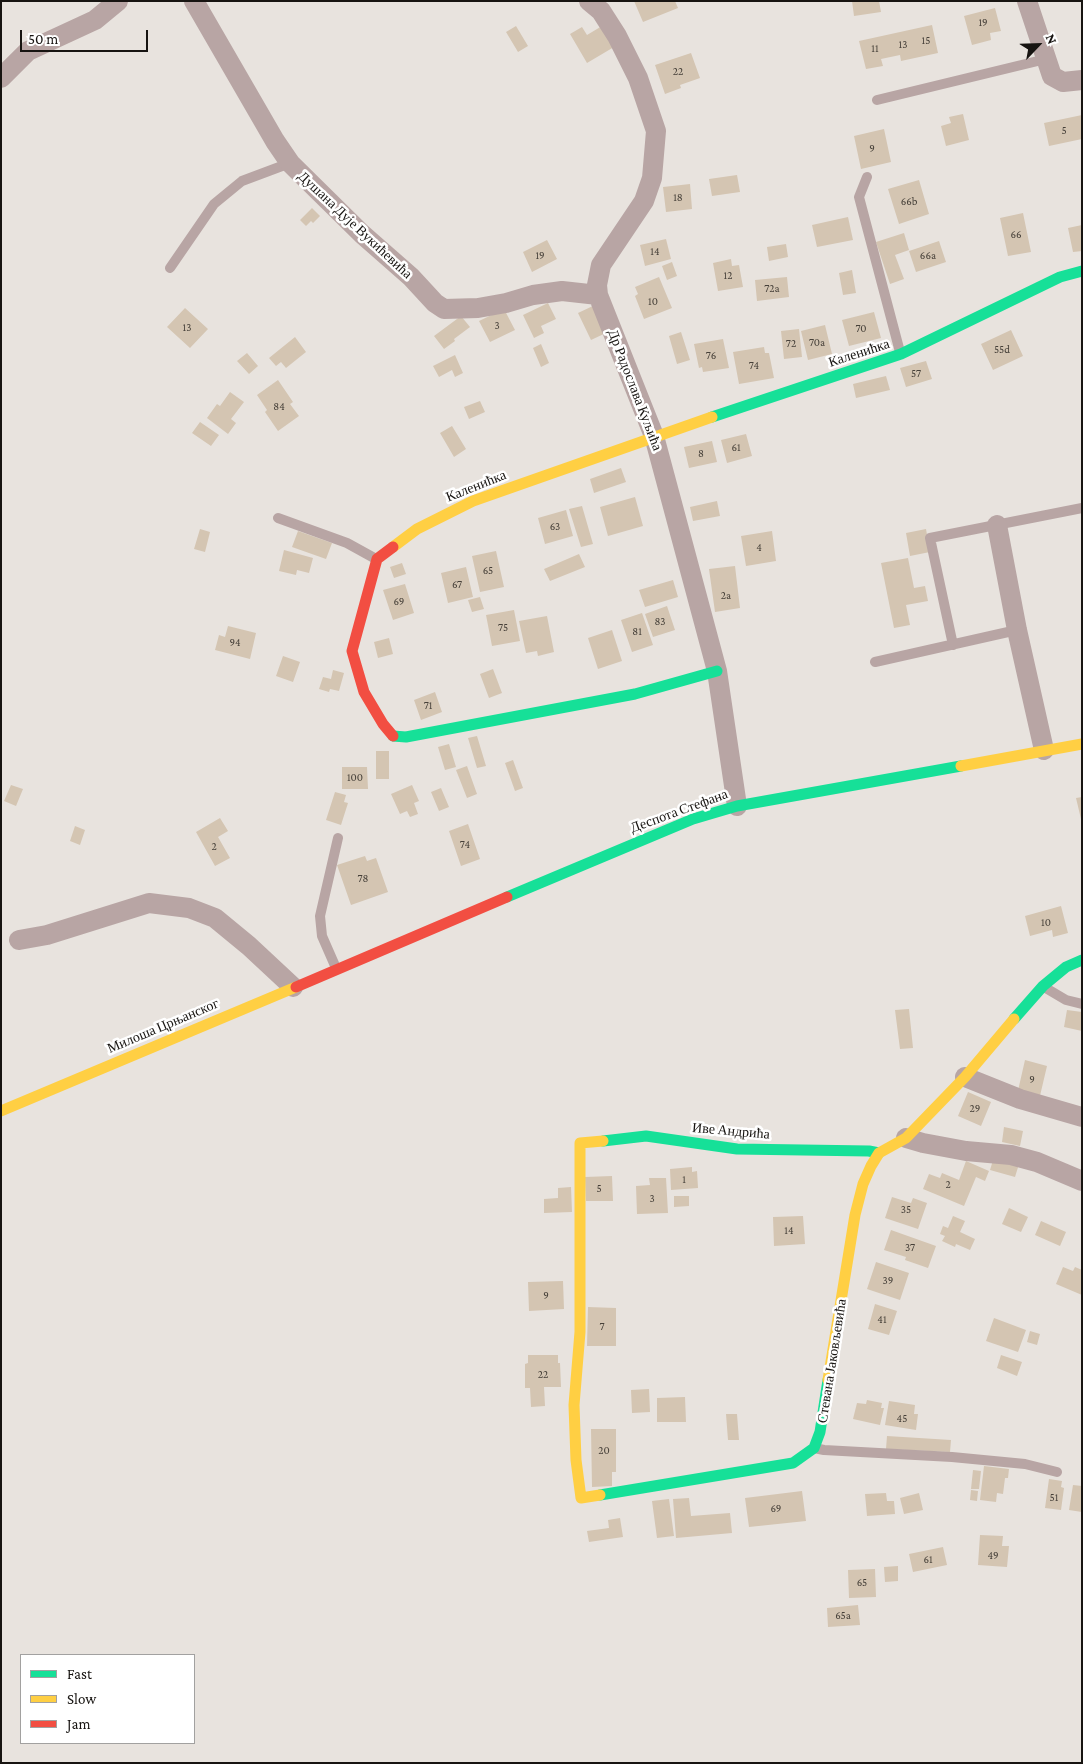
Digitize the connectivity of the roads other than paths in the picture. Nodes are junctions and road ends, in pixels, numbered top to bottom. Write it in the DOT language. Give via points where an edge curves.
graph roads {
  1 [pos="118,1"];
  2 [pos="194,1"];
  3 [pos="589,1"];
  4 [pos="1027,1"];
  5 [pos="1046,59"];
  6 [pos="1,78"];
  7 [pos="1082,80"];
  8 [pos="877,100"];
  9 [pos="290,163"];
  10 [pos="867,177"];
  11 [pos="170,268"];
  12 [pos="1082,271"];
  13 [pos="598,295"];
  14 [pos="901,354"];
  15 [pos="654,436"];
  16 [pos="1082,508"];
  17 [pos="278,518"];
  18 [pos="997,525"];
  19 [pos="377,559"];
  20 [pos="1017,630"];
  21 [pos="952,645"];
  22 [pos="875,662"];
  23 [pos="717,671"];
  24 [pos="1082,744"];
  25 [pos="1044,750"];
  26 [pos="737,806"];
  27 [pos="338,838"];
  28 [pos="19,940"];
  29 [pos="1082,960"];
  30 [pos="337,969"];
  31 [pos="1043,986"];
  32 [pos="293,987"];
  33 [pos="1082,1004"];
  34 [pos="964,1077"];
  35 [pos="1,1111"];
  36 [pos="1082,1117"];
  37 [pos="906,1138"];
  38 [pos="879,1153"];
  39 [pos="1082,1181"];
  40 [pos="814,1448"];
  41 [pos="1057,1472"];
  1 -- 6 [label="street" via="95,20 28,51"];
  2 -- 9 [label="street, Душана Дује Вукићевића"];
  3 -- 13 [label="street, Др Радослава Куљића" via="601,11 617,36 638,78 656,131 652,178 644,201 601,264"];
  4 -- 5 [label="street"];
  5 -- 7 [label="street" via="1052,76 1064,82"];
  5 -- 8 [label="lane"];
  9 -- 11 [label="lane" via="242,181 214,204"];
  9 -- 13 [label="street, Душана Дује Вукићевића" via="444,309 478,308 562,291"];
  10 -- 14 [label="lane" via="859,197"];
  12 -- 14 [label="street, Каленићка" via="1060,277"];
  13 -- 15 [label="street, Др Радослава Куљића"];
  14 -- 15 [label="street, Каленићка"];
  15 -- 19 [label="street, Каленићка" via="473,501 417,529"];
  15 -- 23 [label="street, Др Радослава Куљића"];
  16 -- 18 [label="lane"];
  17 -- 19 [label="lane" via="347,543"];
  18 -- 20 [label="street"];
  18 -- 21 [label="lane" via="930,538"];
  19 -- 23 [label="street" via="352,651 364,692 392,736 406,737 635,694"];
  20 -- 21 [label="lane"];
  20 -- 25 [label="street"];
  21 -- 22 [label="lane"];
  23 -- 26 [label="street, Др Радослава Куљића"];
  24 -- 25 [label="street, Деспота Стефана"];
  25 -- 26 [label="street, Деспота Стефана"];
  26 -- 30 [label="street, Деспота Стефана" via="667,830"];
  27 -- 30 [label="lane" via="320,916 322,936"];
  28 -- 32 [label="street" via="47,935 149,904 189,908 215,918"];
  29 -- 31 [label="street" via="1066,967"];
  30 -- 32 [label="street, Милоша Црњанског"];
  31 -- 33 [label="lane" via="1066,1000"];
  31 -- 34 [label="street"];
  32 -- 35 [label="street, Милоша Црњанског"];
  34 -- 36 [label="street" via="1020,1099"];
  34 -- 37 [label="street"];
  37 -- 38 [label="street"];
  37 -- 39 [label="street" via="966,1151 1011,1155"];
  38 -- 40 [label="street, Стевана Јаковљевића" via="863,1184 855,1215 820,1432"];
  38 -- 40 [label="street, Иве Андрића" via="737,1149 646,1136 580,1143 580,1332 574,1405 580,1498 793,1463"];
  40 -- 41 [label="lane" via="1025,1464"];
}
